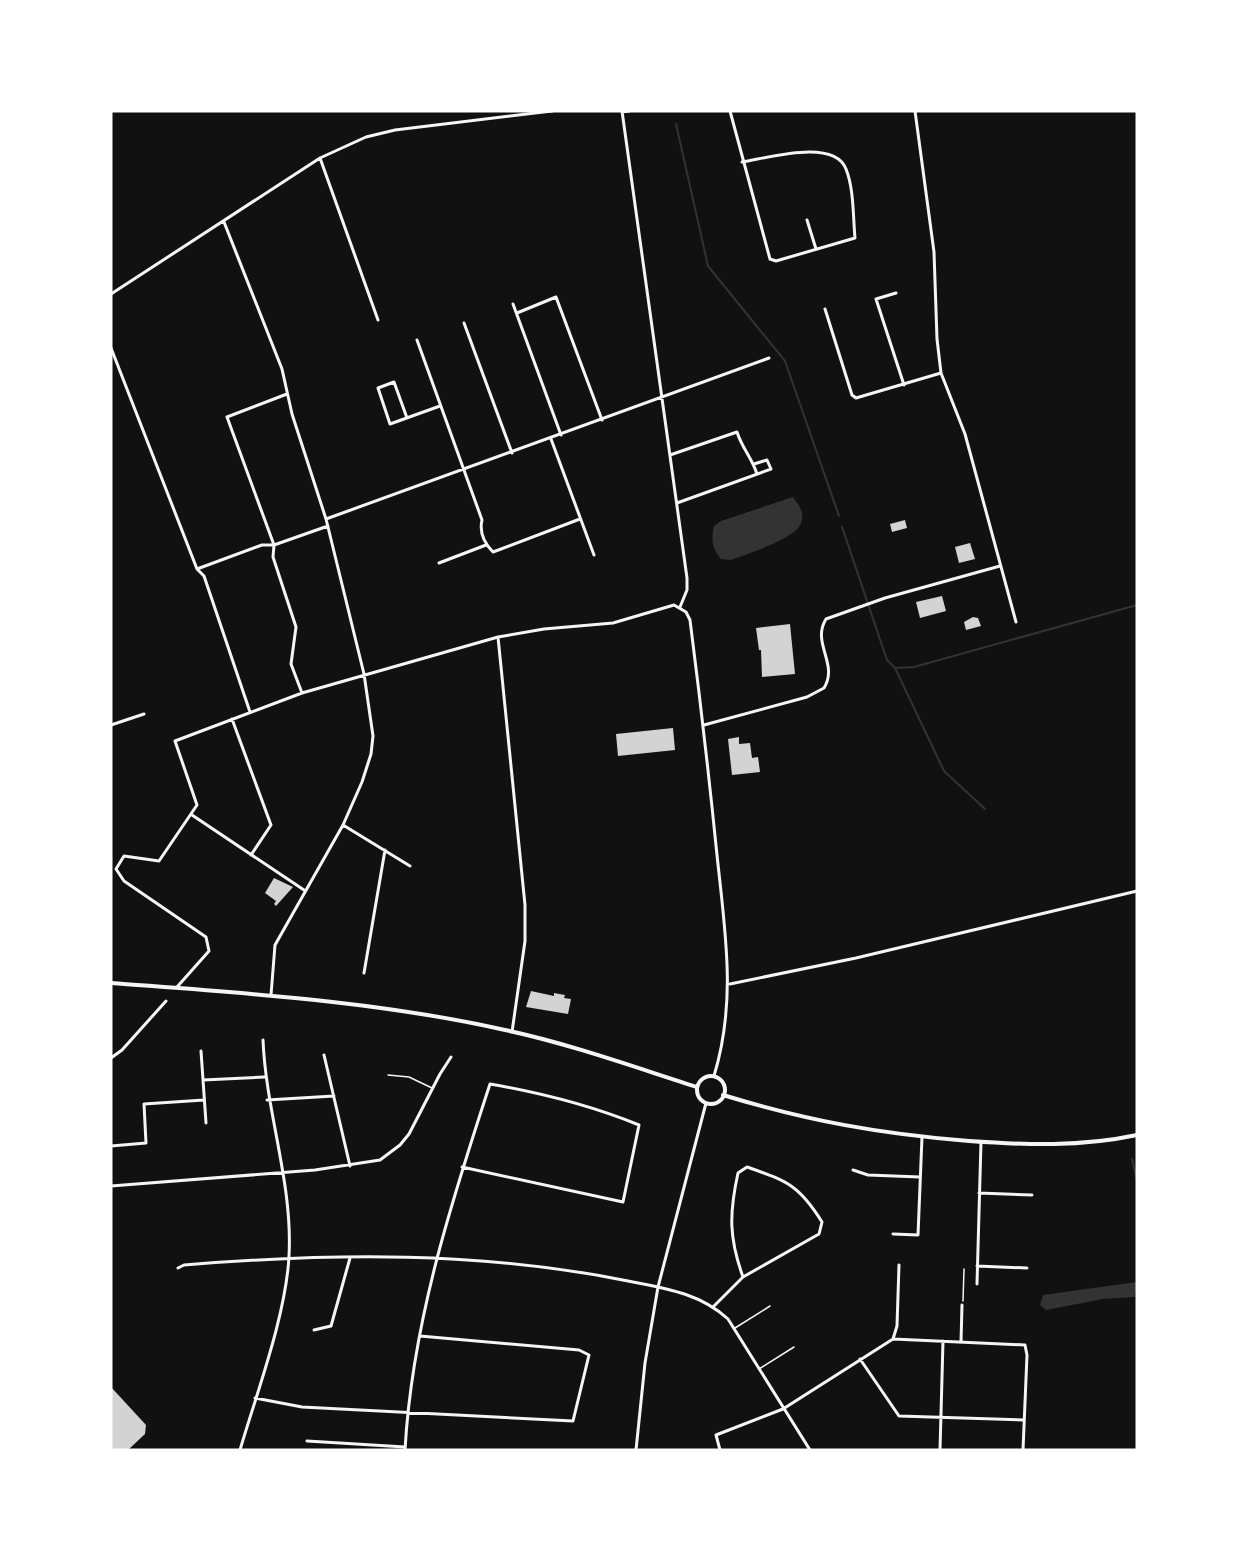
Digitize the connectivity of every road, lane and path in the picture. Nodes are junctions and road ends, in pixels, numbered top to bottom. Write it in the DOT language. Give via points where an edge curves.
graph roads {
  1 [pos="552,111"];
  2 [pos="629,111"];
  3 [pos="730,111"];
  4 [pos="915,111"];
  5 [pos="622,112"];
  6 [pos="320,158"];
  7 [pos="742,162"];
  8 [pos="807,220"];
  9 [pos="224,222"];
  10 [pos="816,249"];
  11 [pos="896,293"];
  12 [pos="111,294"];
  13 [pos="513,304"];
  14 [pos="825,309"];
  15 [pos="516,313"];
  16 [pos="378,320"];
  17 [pos="464,323"];
  18 [pos="417,340"];
  19 [pos="111,348"];
  20 [pos="769,358"];
  21 [pos="941,373"];
  22 [pos="904,386"];
  23 [pos="287,394"];
  24 [pos="662,398"];
  25 [pos="440,406"];
  26 [pos="406,418"];
  27 [pos="602,420"];
  28 [pos="561,435"];
  29 [pos="551,439"];
  30 [pos="513,453"];
  31 [pos="670,455"];
  32 [pos="754,464"];
  33 [pos="464,470"];
  34 [pos="758,474"];
  35 [pos="677,503"];
  36 [pos="326,519"];
  37 [pos="580,519"];
  38 [pos="328,526"];
  39 [pos="274,545"];
  40 [pos="486,545"];
  41 [pos="594,555"];
  42 [pos="439,563"];
  43 [pos="1000,566"];
  44 [pos="197,569"];
  45 [pos="680,607"];
  46 [pos="1017,622"];
  47 [pos="498,637"];
  48 [pos="364,674"];
  49 [pos="302,693"];
  50 [pos="250,712"];
  51 [pos="144,714"];
  52 [pos="232,719"];
  53 [pos="111,726"];
  54 [pos="704,726"];
  55 [pos="192,815"];
  56 [pos="343,825"];
  57 [pos="385,850"];
  58 [pos="251,855"];
  59 [pos="410,866"];
  60 [pos="304,890"];
  61 [pos="1137,891"];
  62 [pos="364,973"];
  63 [pos="111,983"];
  64 [pos="730,984"];
  65 [pos="177,988"];
  66 [pos="270,997"];
  67 [pos="166,1001"];
  68 [pos="512,1032"];
  69 [pos="263,1040"];
  70 [pos="201,1051"];
  71 [pos="324,1055"];
  72 [pos="451,1057"];
  73 [pos="111,1058"];
  74 [pos="388,1075"];
  75 [pos="714,1076"];
  76 [pos="264,1077"];
  77 [pos="203,1080"];
  78 [pos="697,1086"];
  79 [pos="432,1088"];
  80 [pos="723,1095"];
  81 [pos="334,1096"];
  82 [pos="204,1100"];
  83 [pos="267,1101"];
  84 [pos="706,1103"];
  85 [pos="206,1123"];
  86 [pos="1137,1135"];
  87 [pos="922,1137"];
  88 [pos="981,1142"];
  89 [pos="111,1146"];
  90 [pos="350,1166"];
  91 [pos="462,1167"];
  92 [pos="853,1170"];
  93 [pos="284,1173"];
  94 [pos="920,1177"];
  95 [pos="111,1186"];
  96 [pos="979,1193"];
  97 [pos="1032,1195"];
  98 [pos="893,1234"];
  99 [pos="289,1257"];
  100 [pos="351,1258"];
  101 [pos="436,1258"];
  102 [pos="899,1265"];
  103 [pos="977,1266"];
  104 [pos="178,1268"];
  105 [pos="1027,1268"];
  106 [pos="964,1269"];
  107 [pos="743,1277"];
  108 [pos="977,1284"];
  109 [pos="658,1287"];
  110 [pos="962,1305"];
  111 [pos="714,1306"];
  112 [pos="770,1306"];
  113 [pos="734,1329"];
  114 [pos="314,1330"];
  115 [pos="420,1336"];
  116 [pos="893,1339"];
  117 [pos="943,1341"];
  118 [pos="961,1342"];
  119 [pos="794,1347"];
  120 [pos="860,1359"];
  121 [pos="758,1369"];
  122 [pos="255,1398"];
  123 [pos="783,1409"];
  124 [pos="407,1413"];
  125 [pos="940,1417"];
  126 [pos="1024,1420"];
  127 [pos="307,1441"];
  128 [pos="405,1449"];
  129 [pos="240,1450"];
  130 [pos="636,1450"];
  131 [pos="720,1450"];
  132 [pos="810,1450"];
  133 [pos="940,1450"];
  134 [pos="1023,1450"];
  1 -- 6 [label="street" via="395,130 366,137"];
  2 -- 5 [label="street"];
  3 -- 7 [label="street"];
  4 -- 21 [label="street" via="934,252 936,339"];
  5 -- 24 [label="street"];
  6 -- 9 [label="street"];
  6 -- 16 [label="street"];
  7 -- 10 [label="street" via="770,259 776,261"];
  7 -- 10 [label="street" via="818,151 843,163 850,184 855,238"];
  8 -- 10 [label="street"];
  9 -- 12 [label="street"];
  9 -- 23 [label="street" via="282,369"];
  11 -- 22 [label="street" via="876,299"];
  13 -- 15 [label="street"];
  14 -- 22 [label="street" via="856,398"];
  15 -- 27 [label="street" via="556,297"];
  15 -- 28 [label="street"];
  17 -- 30 [label="street"];
  18 -- 25 [label="street"];
  19 -- 44 [label="street"];
  20 -- 24 [label="street"];
  21 -- 22 [label="street"];
  21 -- 43 [label="street" via="965,434"];
  23 -- 36 [label="street"];
  23 -- 39 [label="street" via="227,417"];
  24 -- 27 [label="street"];
  24 -- 31 [label="street"];
  25 -- 26 [label="street"];
  25 -- 33 [label="street"];
  26 -- 26 [label="street" via="390,424 378,388 394,382"];
  27 -- 28 [label="street"];
  28 -- 29 [label="street"];
  29 -- 30 [label="street"];
  29 -- 37 [label="street"];
  30 -- 33 [label="street"];
  31 -- 32 [label="street" via="737,432 741,446"];
  31 -- 35 [label="street"];
  32 -- 34 [label="street"];
  32 -- 34 [label="street" via="767,460 771,469"];
  33 -- 36 [label="street"];
  33 -- 40 [label="street" via="482,520 480,529"];
  34 -- 35 [label="street"];
  35 -- 45 [label="street" via="687,590"];
  36 -- 38 [label="street"];
  37 -- 40 [label="street" via="493,552"];
  37 -- 41 [label="street"];
  38 -- 39 [label="street"];
  38 -- 48 [label="street"];
  39 -- 44 [label="street" via="262,545"];
  39 -- 49 [label="street" via="273,557 296,627 291,664"];
  40 -- 42 [label="street"];
  43 -- 46 [label="street"];
  43 -- 54 [label="street" via="877,600 826,619 820,636 830,672 824,688 807,697"];
  44 -- 50 [label="street" via="204,576"];
  45 -- 47 [label="street" via="668,605 613,622"];
  45 -- 54 [label="street" via="690,620"];
  47 -- 48 [label="street"];
  47 -- 68 [label="street" via="525,905 525,941"];
  48 -- 49 [label="street"];
  48 -- 56 [label="street" via="373,736 371,754"];
  49 -- 50 [label="street"];
  50 -- 52 [label="street"];
  51 -- 53 [label="street"];
  52 -- 55 [label="street" via="175,741 197,805"];
  52 -- 58 [label="street" via="271,825"];
  54 -- 64 [label="street"];
  55 -- 58 [label="street"];
  55 -- 65 [label="street" via="159,861 124,856 116,868 124,881 206,937 209,951"];
  56 -- 57 [label="street"];
  56 -- 60 [label="street"];
  57 -- 59 [label="street"];
  57 -- 62 [label="street"];
  58 -- 60 [label="street"];
  60 -- 66 [label="street" via="275,945"];
  61 -- 64 [label="street"];
  63 -- 65 [label="street"];
  64 -- 75 [label="street"];
  65 -- 66 [label="street"];
  66 -- 68 [label="street" via="386,1010"];
  67 -- 73 [label="street" via="123,1050"];
  68 -- 78 [label="street"];
  69 -- 76 [label="street"];
  70 -- 77 [label="street"];
  71 -- 81 [label="street"];
  72 -- 79 [label="street"];
  74 -- 79 [label="lane" via="409,1077"];
  75 -- 78 [label="street" via="706,1077"];
  75 -- 80 [label="street" via="724,1086"];
  76 -- 77 [label="street"];
  76 -- 83 [label="street"];
  77 -- 82 [label="street"];
  78 -- 84 [label="street" via="698,1095"];
  79 -- 90 [label="street" via="400,1145 381,1160"];
  80 -- 84 [label="street" via="718,1101"];
  80 -- 87 [label="street" via="802,1119"];
  81 -- 83 [label="street"];
  81 -- 90 [label="street"];
  82 -- 85 [label="street"];
  82 -- 89 [label="street" via="144,1104 146,1143"];
  83 -- 93 [label="street"];
  84 -- 109 [label="street"];
  86 -- 88 [label="street" via="1070,1144"];
  87 -- 88 [label="street"];
  87 -- 94 [label="street"];
  88 -- 96 [label="street"];
  90 -- 93 [label="street"];
  91 -- 91 [label="street" via="490,1084 554,1095 639,1125 623,1202"];
  91 -- 101 [label="street"];
  92 -- 94 [label="street" via="868,1175"];
  93 -- 95 [label="street"];
  93 -- 99 [label="street"];
  94 -- 98 [label="street" via="918,1235"];
  96 -- 97 [label="street"];
  96 -- 103 [label="street"];
  99 -- 100 [label="street"];
  99 -- 104 [label="street" via="184,1264"];
  99 -- 122 [label="street" via="281,1306"];
  100 -- 101 [label="street"];
  100 -- 114 [label="street" via="331,1326"];
  101 -- 109 [label="street" via="515,1263"];
  101 -- 115 [label="street"];
  102 -- 116 [label="street"];
  103 -- 105 [label="street"];
  103 -- 108 [label="street"];
  106 -- 110 [label="path"];
  107 -- 107 [label="street" via="819,1234 822,1221 806,1196 784,1180 747,1167 738,1173 730,1208 731,1236"];
  107 -- 111 [label="street"];
  109 -- 111 [label="street" via="683,1292"];
  109 -- 130 [label="street"];
  110 -- 118 [label="street"];
  111 -- 113 [label="street"];
  112 -- 113 [label="lane"];
  113 -- 121 [label="street"];
  115 -- 124 [label="street"];
  115 -- 124 [label="street" via="579,1350 589,1355 573,1421"];
  116 -- 117 [label="street"];
  116 -- 120 [label="street"];
  117 -- 118 [label="street"];
  117 -- 125 [label="street"];
  118 -- 126 [label="street" via="1025,1345"];
  119 -- 121 [label="lane"];
  120 -- 123 [label="street"];
  120 -- 125 [label="street" via="896,1414"];
  121 -- 123 [label="street"];
  122 -- 124 [label="street" via="302,1407"];
  122 -- 129 [label="street"];
  123 -- 131 [label="street" via="716,1435"];
  123 -- 132 [label="street"];
  124 -- 128 [label="street"];
  125 -- 126 [label="street"];
  125 -- 133 [label="street"];
  126 -- 134 [label="street"];
  127 -- 128 [label="street"];
}
